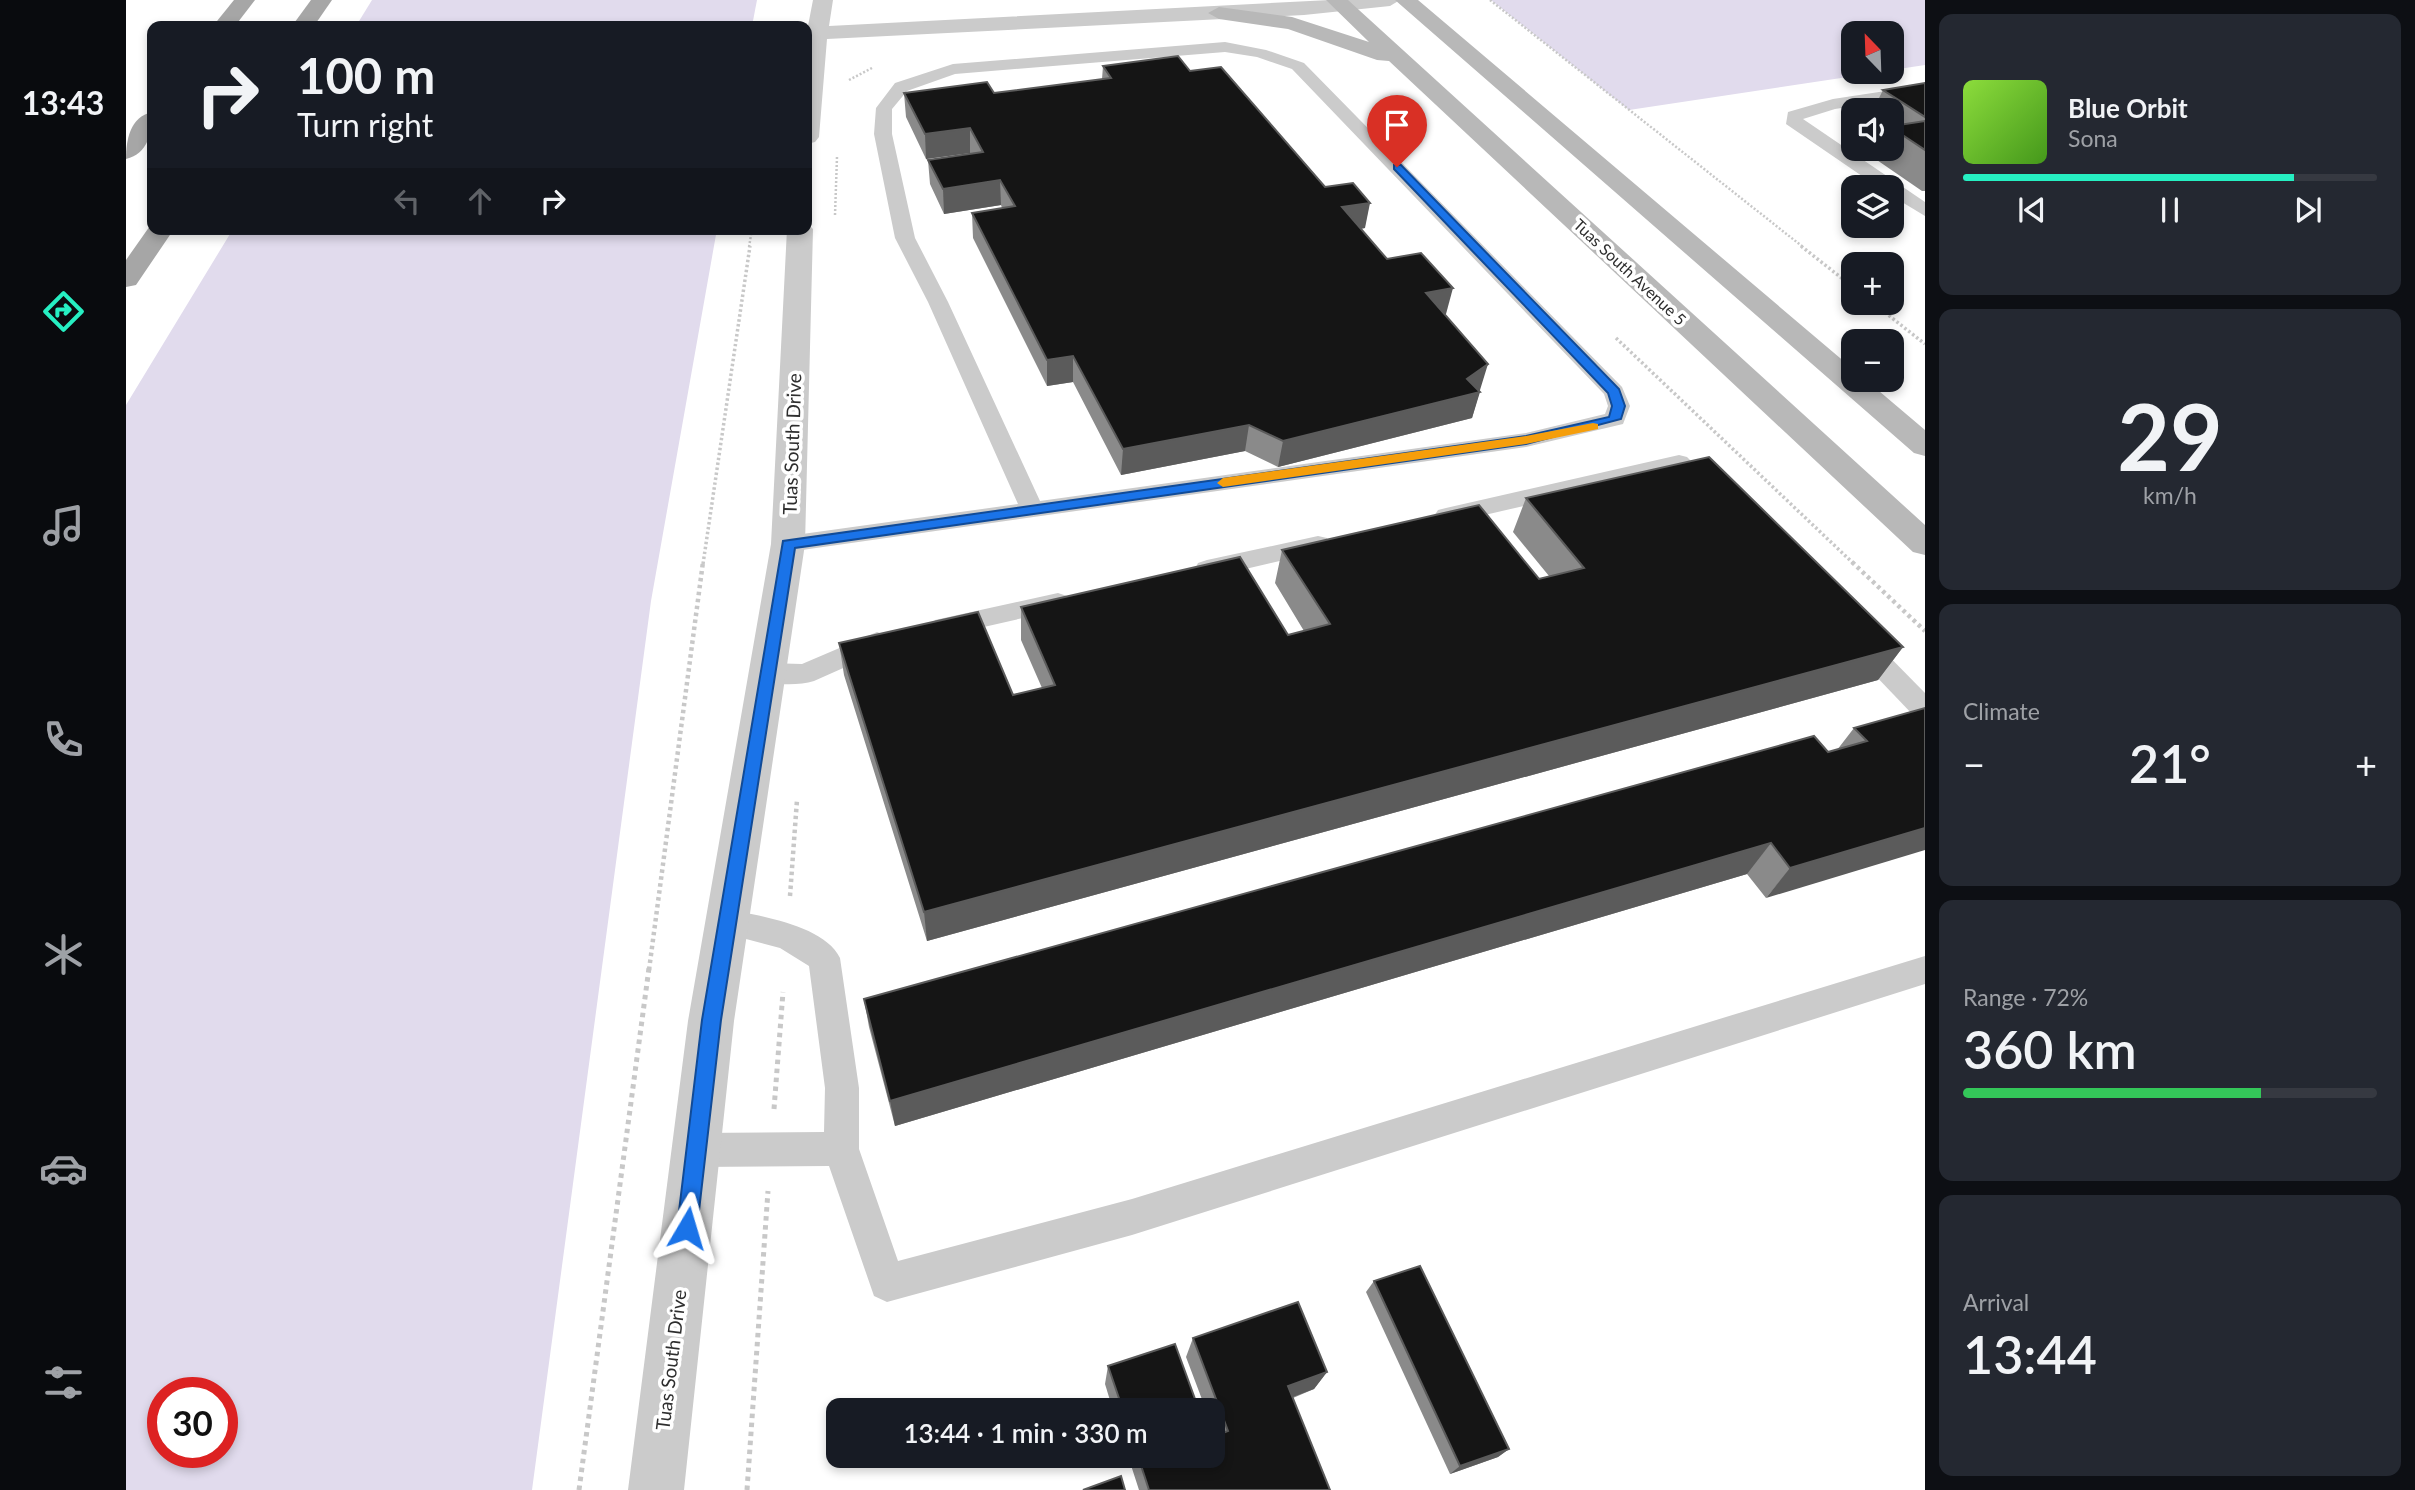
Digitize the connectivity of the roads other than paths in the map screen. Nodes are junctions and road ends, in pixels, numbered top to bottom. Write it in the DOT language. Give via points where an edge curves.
graph roads {
  1 [pos="245,0"];
  2 [pos="322,0"];
  3 [pos="1249,0"];
  4 [pos="1390,0"];
  5 [pos="1405,0"];
  6 [pos="823,1"];
  7 [pos="1339,3"];
  8 [pos="1219,13"];
  9 [pos="229,21"];
  10 [pos="307,21"];
  11 [pos="902,28"];
  12 [pos="817,33"];
  13 [pos="1400,60"];
  14 [pos="812,85"];
  15 [pos="1925,90"];
  16 [pos="147,125"];
  17 [pos="126,152"];
  18 [pos="1872,175"];
  19 [pos="1904,196"];
  20 [pos="1925,210"];
  21 [pos="157,235"];
  22 [pos="800,235"];
  23 [pos="126,279"];
  24 [pos="1925,446"];
  25 [pos="1032,509"];
  26 [pos="1727,510"];
  27 [pos="1421,521"];
  28 [pos="1339,540"];
  29 [pos="788,544"];
  30 [pos="1925,544"];
  31 [pos="1190,573"];
  32 [pos="1081,597"];
  33 [pos="1841,623"];
  34 [pos="767,673"];
  35 [pos="1925,710"];
  36 [pos="727,922"];
  37 [pos="1925,971"];
  38 [pos="841,1149"];
  39 [pos="696,1150"];
  40 [pos="656,1490"];
  1 -- 9 [label="main road"];
  2 -- 10 [label="main road"];
  3 -- 8 [label="main road"];
  4 -- 7 [label="street"];
  5 -- 24 [label="main road"];
  6 -- 11 [label="street" via="869,21"];
  6 -- 12 [label="street"];
  7 -- 8 [label="street"];
  7 -- 13 [label="main road, Tuas South Avenue 5"];
  8 -- 11 [label="street"];
  8 -- 13 [label="main road" via="1292,23"];
  11 -- 12 [label="street"];
  12 -- 14 [label="street"];
  13 -- 30 [label="main road, Tuas South Avenue 5"];
  15 -- 18 [label="lane" via="1833,104 1794,116 1795,124"];
  16 -- 17 [label="main road"];
  19 -- 20 [label="lane"];
  21 -- 23 [label="main road"];
  22 -- 29 [label="street, Tuas South Drive"];
  25 -- 25 [label="lane" via="1526,440 1615,419 1619,406 1614,392 1298,66 1225,47 953,69 901,87 884,108 883,134 894,197 905,237"];
  25 -- 29 [label="lane"];
  26 -- 27 [label="lane" via="1679,462"];
  28 -- 31 [label="lane"];
  29 -- 34 [label="street, Tuas South Drive"];
  32 -- 34 [label="lane" via="877,642 805,674"];
  33 -- 35 [label="lane"];
  34 -- 36 [label="street, Tuas South Drive"];
  36 -- 38 [label="lane" via="787,936 824,958 842,1088"];
  36 -- 39 [label="street, Tuas South Drive"];
  37 -- 38 [label="lane" via="1132,1217 887,1283"];
  38 -- 39 [label="lane"];
  39 -- 40 [label="street, Tuas South Drive"];
}
